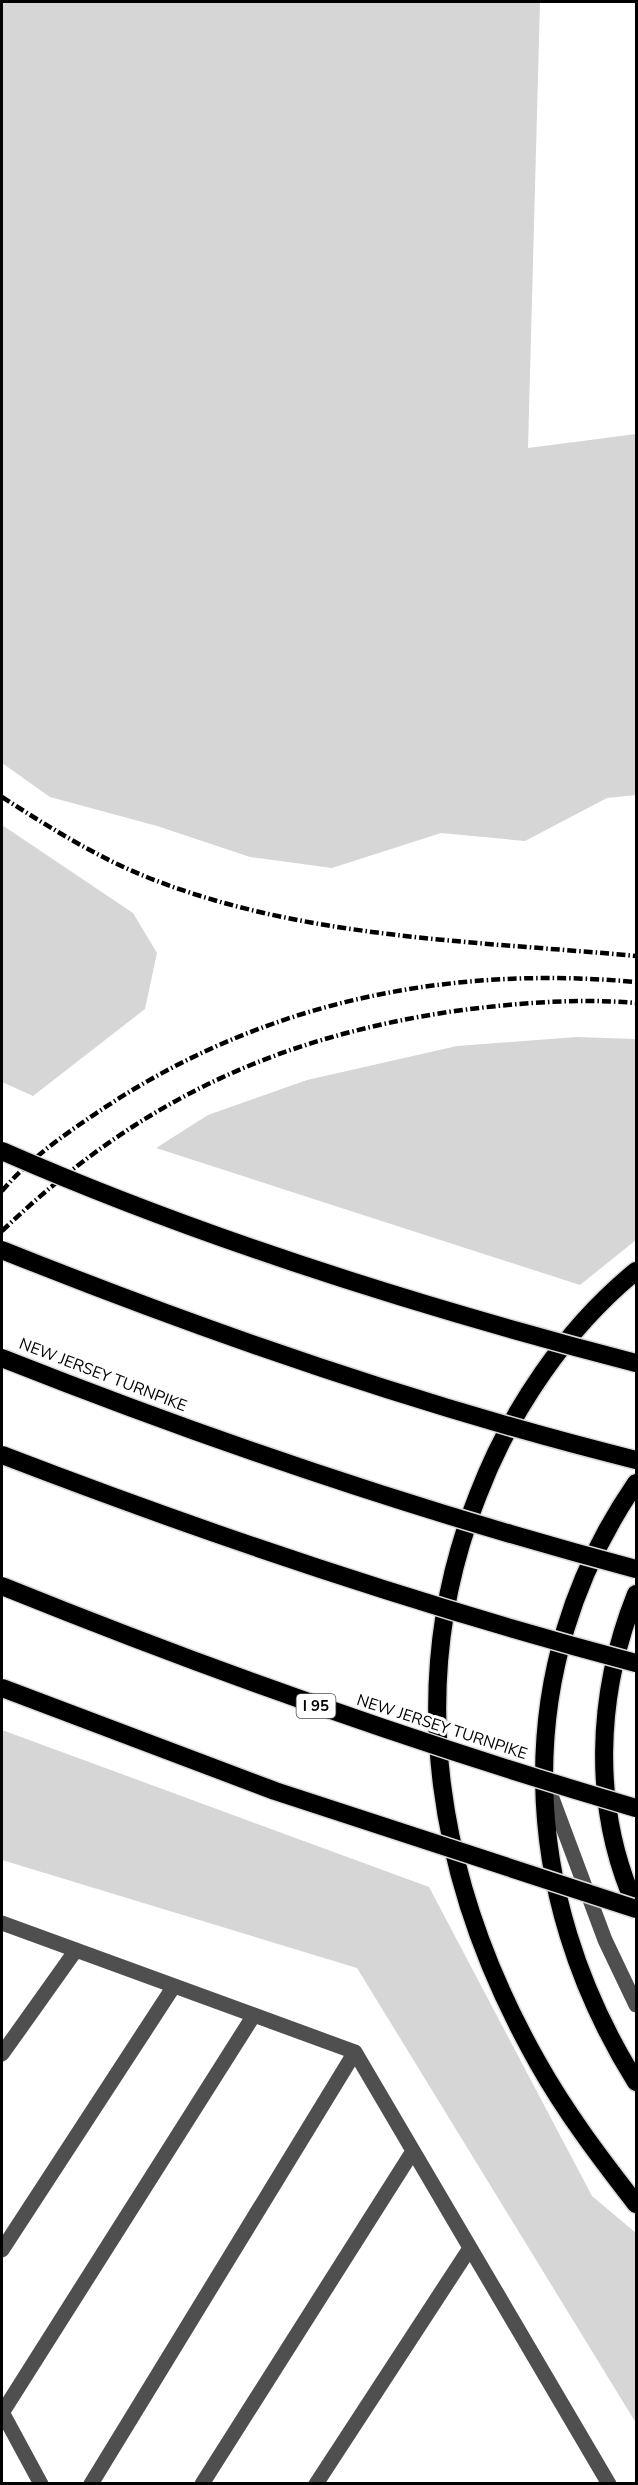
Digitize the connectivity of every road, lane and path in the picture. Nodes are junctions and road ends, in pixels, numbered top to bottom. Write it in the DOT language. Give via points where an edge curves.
graph roads {
  1 [pos="2,1151"];
  2 [pos="2,1250"];
  3 [pos="636,1271"];
  4 [pos="2,1358"];
  5 [pos="636,1363"];
  6 [pos="2,1455"];
  7 [pos="636,1460"];
  8 [pos="636,1483"];
  9 [pos="636,1569"];
  10 [pos="2,1586"];
  11 [pos="636,1594"];
  12 [pos="636,1663"];
  13 [pos="2,1688"];
  14 [pos="544,1779"];
  15 [pos="636,1808"];
  16 [pos="453,1850"];
  17 [pos="636,1908"];
  18 [pos="2,1923"];
  19 [pos="76,1950"];
  20 [pos="174,1986"];
  21 [pos="636,2005"];
  22 [pos="254,2015"];
  23 [pos="355,2052"];
  24 [pos="2,2055"];
  25 [pos="636,2082"];
  26 [pos="413,2151"];
  27 [pos="636,2204"];
  28 [pos="470,2248"];
  29 [pos="2,2250"];
  30 [pos="2,2413"];
  31 [pos="40,2484"];
  32 [pos="91,2484"];
  33 [pos="202,2484"];
  34 [pos="315,2484"];
  35 [pos="609,2484"];
  1 -- 5 [label="highway, bridge" via="139,1206 363,1284"];
  2 -- 7 [label="highway, bridge" via="253,1347 396,1394"];
  3 -- 16 [label="highway" via="542,1372 500,1443 466,1524 444,1611 436,1692 439,1773"];
  4 -- 9 [label="highway, NEW JERSEY TURNPIKE, bridge" via="268,1457 400,1501"];
  6 -- 12 [label="highway, bridge" via="276,1556"];
  8 -- 14 [label="highway" via="601,1541 566,1625 549,1695"];
  10 -- 15 [label="highway, NEW JERSEY TURNPIKE / I 95, bridge" via="337,1713"];
  11 -- 17 [label="highway" via="614,1658 604,1741 610,1826"];
  13 -- 16 [label="highway, bridge" via="245,1780"];
  14 -- 21 [label="lane" via="605,1940"];
  14 -- 25 [label="highway" via="554,1881 563,1923 595,2006"];
  16 -- 17 [label="highway, bridge"];
  16 -- 27 [label="highway" via="481,1938 537,2062 580,2130"];
  18 -- 19 [label="lane"];
  19 -- 20 [label="lane"];
  19 -- 24 [label="lane"];
  20 -- 22 [label="lane"];
  20 -- 29 [label="lane"];
  22 -- 23 [label="lane"];
  22 -- 30 [label="lane"];
  23 -- 26 [label="lane"];
  23 -- 32 [label="lane"];
  26 -- 28 [label="lane"];
  26 -- 33 [label="lane"];
  28 -- 34 [label="lane"];
  28 -- 35 [label="lane"];
  30 -- 31 [label="lane"];
}
